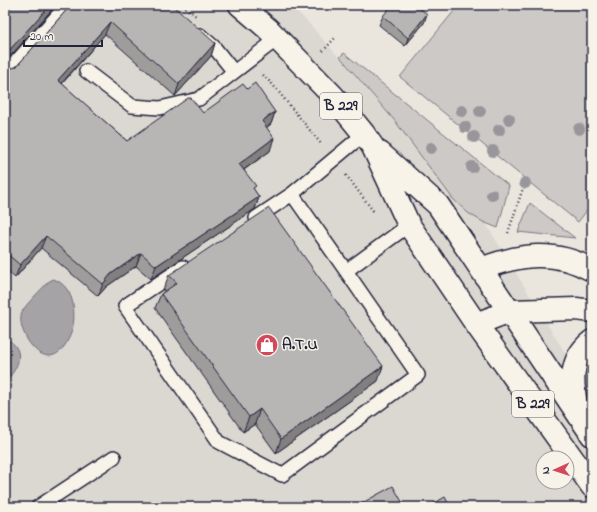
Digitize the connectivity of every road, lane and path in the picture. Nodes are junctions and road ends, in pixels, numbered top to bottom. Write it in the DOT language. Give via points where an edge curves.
graph roads {
  1 [pos="67,5"];
  2 [pos="182,5"];
  3 [pos="240,5"];
  4 [pos="195,23"];
  5 [pos="277,39"];
  6 [pos="248,62"];
  7 [pos="86,71"];
  8 [pos="234,72"];
  9 [pos="5,74"];
  10 [pos="369,141"];
  11 [pos="334,160"];
  12 [pos="523,188"];
  13 [pos="292,194"];
  14 [pos="247,224"];
  15 [pos="401,231"];
  16 [pos="508,233"];
  17 [pos="195,259"];
  18 [pos="481,270"];
  19 [pos="592,270"];
  20 [pos="346,271"];
  21 [pos="450,286"];
  22 [pos="510,311"];
  23 [pos="592,311"];
  24 [pos="476,324"];
  25 [pos="592,341"];
  26 [pos="577,413"];
  27 [pos="592,435"];
  28 [pos="114,457"];
  29 [pos="592,486"];
  30 [pos="38,507"];
  1 -- 9 [label="lane"];
  2 -- 4 [label="path"];
  3 -- 5 [label="main road, B 229"];
  4 -- 8 [label="lane"];
  5 -- 6 [label="lane"];
  5 -- 10 [label="main road, B 229" via="333,96"];
  6 -- 8 [label="lane"];
  6 -- 11 [label="path" via="273,85"];
  7 -- 8 [label="lane" via="132,106 160,108 199,99"];
  10 -- 11 [label="lane"];
  10 -- 15 [label="main road, B 229"];
  10 -- 18 [label="main road, B 229" via="438,205"];
  11 -- 13 [label="lane"];
  11 -- 15 [label="path"];
  12 -- 16 [label="path"];
  13 -- 14 [label="lane"];
  13 -- 20 [label="lane"];
  15 -- 20 [label="lane"];
  15 -- 21 [label="main road, B 229"];
  17 -- 20 [label="lane" via="125,306 219,442 282,475 418,375"];
  18 -- 19 [label="main road" via="508,260 537,256 562,258"];
  18 -- 21 [label="main road"];
  18 -- 22 [label="main road, B 229"];
  21 -- 24 [label="main road, B 229"];
  22 -- 23 [label="main road"];
  22 -- 24 [label="main road"];
  22 -- 26 [label="main road, B 229"];
  24 -- 29 [label="main road, B 229"];
  25 -- 26 [label="main road" via="582,349 575,364 572,384"];
  26 -- 27 [label="main road, B 229"];
  28 -- 30 [label="lane"];
}
